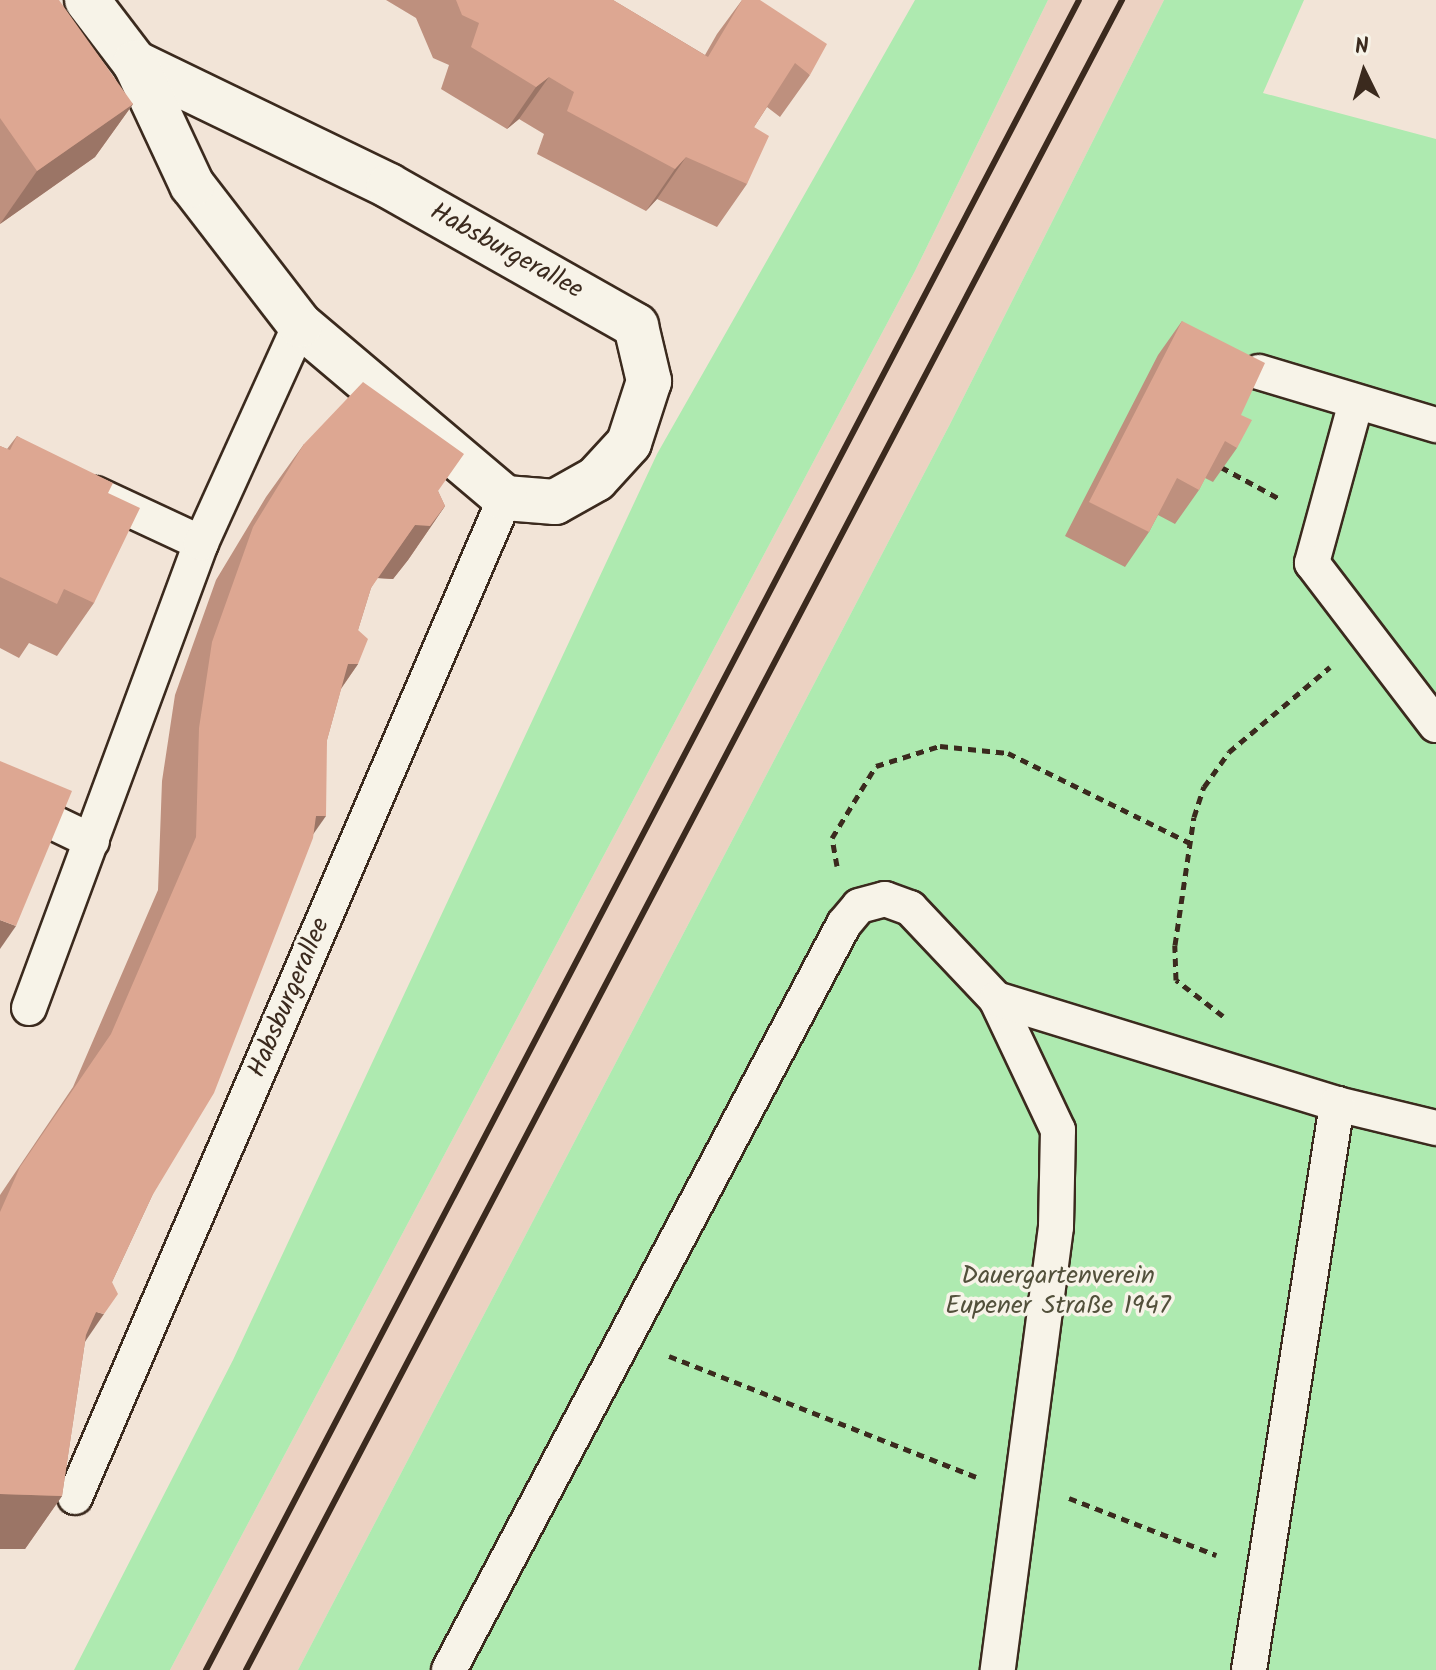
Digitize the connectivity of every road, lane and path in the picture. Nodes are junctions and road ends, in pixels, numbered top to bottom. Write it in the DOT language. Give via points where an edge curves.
graph roads {
  1 [pos="87,0"];
  2 [pos="135,63"];
  3 [pos="300,325"];
  4 [pos="1259,372"];
  5 [pos="1356,402"];
  6 [pos="1436,425"];
  7 [pos="1221,467"];
  8 [pos="72,483"];
  9 [pos="505,498"];
  10 [pos="1324,521"];
  11 [pos="201,543"];
  12 [pos="1367,635"];
  13 [pos="1436,725"];
  14 [pos="0,797"];
  15 [pos="832,838"];
  16 [pos="92,841"];
  17 [pos="1190,843"];
  18 [pos="1175,945"];
  19 [pos="996,999"];
  20 [pos="29,1008"];
  21 [pos="1337,1104"];
  22 [pos="1436,1128"];
  23 [pos="623,1338"];
  24 [pos="1022,1488"];
  25 [pos="75,1497"];
  26 [pos="1264,1573"];
  27 [pos="449,1670"];
  28 [pos="998,1670"];
  29 [pos="1249,1670"];
  1 -- 2 [label="street, Habsburgerallee"];
  2 -- 3 [label="street, Habsburgerallee" via="192,185"];
  2 -- 9 [label="street, Habsburgerallee" via="389,186 636,326 649,381 629,443 596,479 555,502"];
  3 -- 9 [label="street, Habsburgerallee"];
  3 -- 11 [label="lane"];
  4 -- 5 [label="lane"];
  5 -- 6 [label="lane"];
  5 -- 10 [label="lane"];
  7 -- 10 [label="path"];
  8 -- 11 [label="lane"];
  9 -- 25 [label="lane, Habsburgerallee"];
  10 -- 12 [label="lane" via="1312,563"];
  11 -- 16 [label="lane"];
  12 -- 13 [label="lane"];
  12 -- 17 [label="path" via="1229,752 1204,787"];
  14 -- 16 [label="lane"];
  15 -- 17 [label="path" via="876,766 940,746 1008,753"];
  16 -- 20 [label="lane"];
  17 -- 18 [label="path"];
  19 -- 21 [label="lane"];
  19 -- 23 [label="lane" via="910,908 885,899 859,906 844,924"];
  19 -- 24 [label="lane" via="1058,1130 1056,1227"];
  21 -- 22 [label="lane"];
  21 -- 26 [label="lane"];
  23 -- 24 [label="path"];
  23 -- 27 [label="lane"];
  24 -- 26 [label="path"];
  24 -- 28 [label="lane"];
  26 -- 29 [label="lane"];
}
